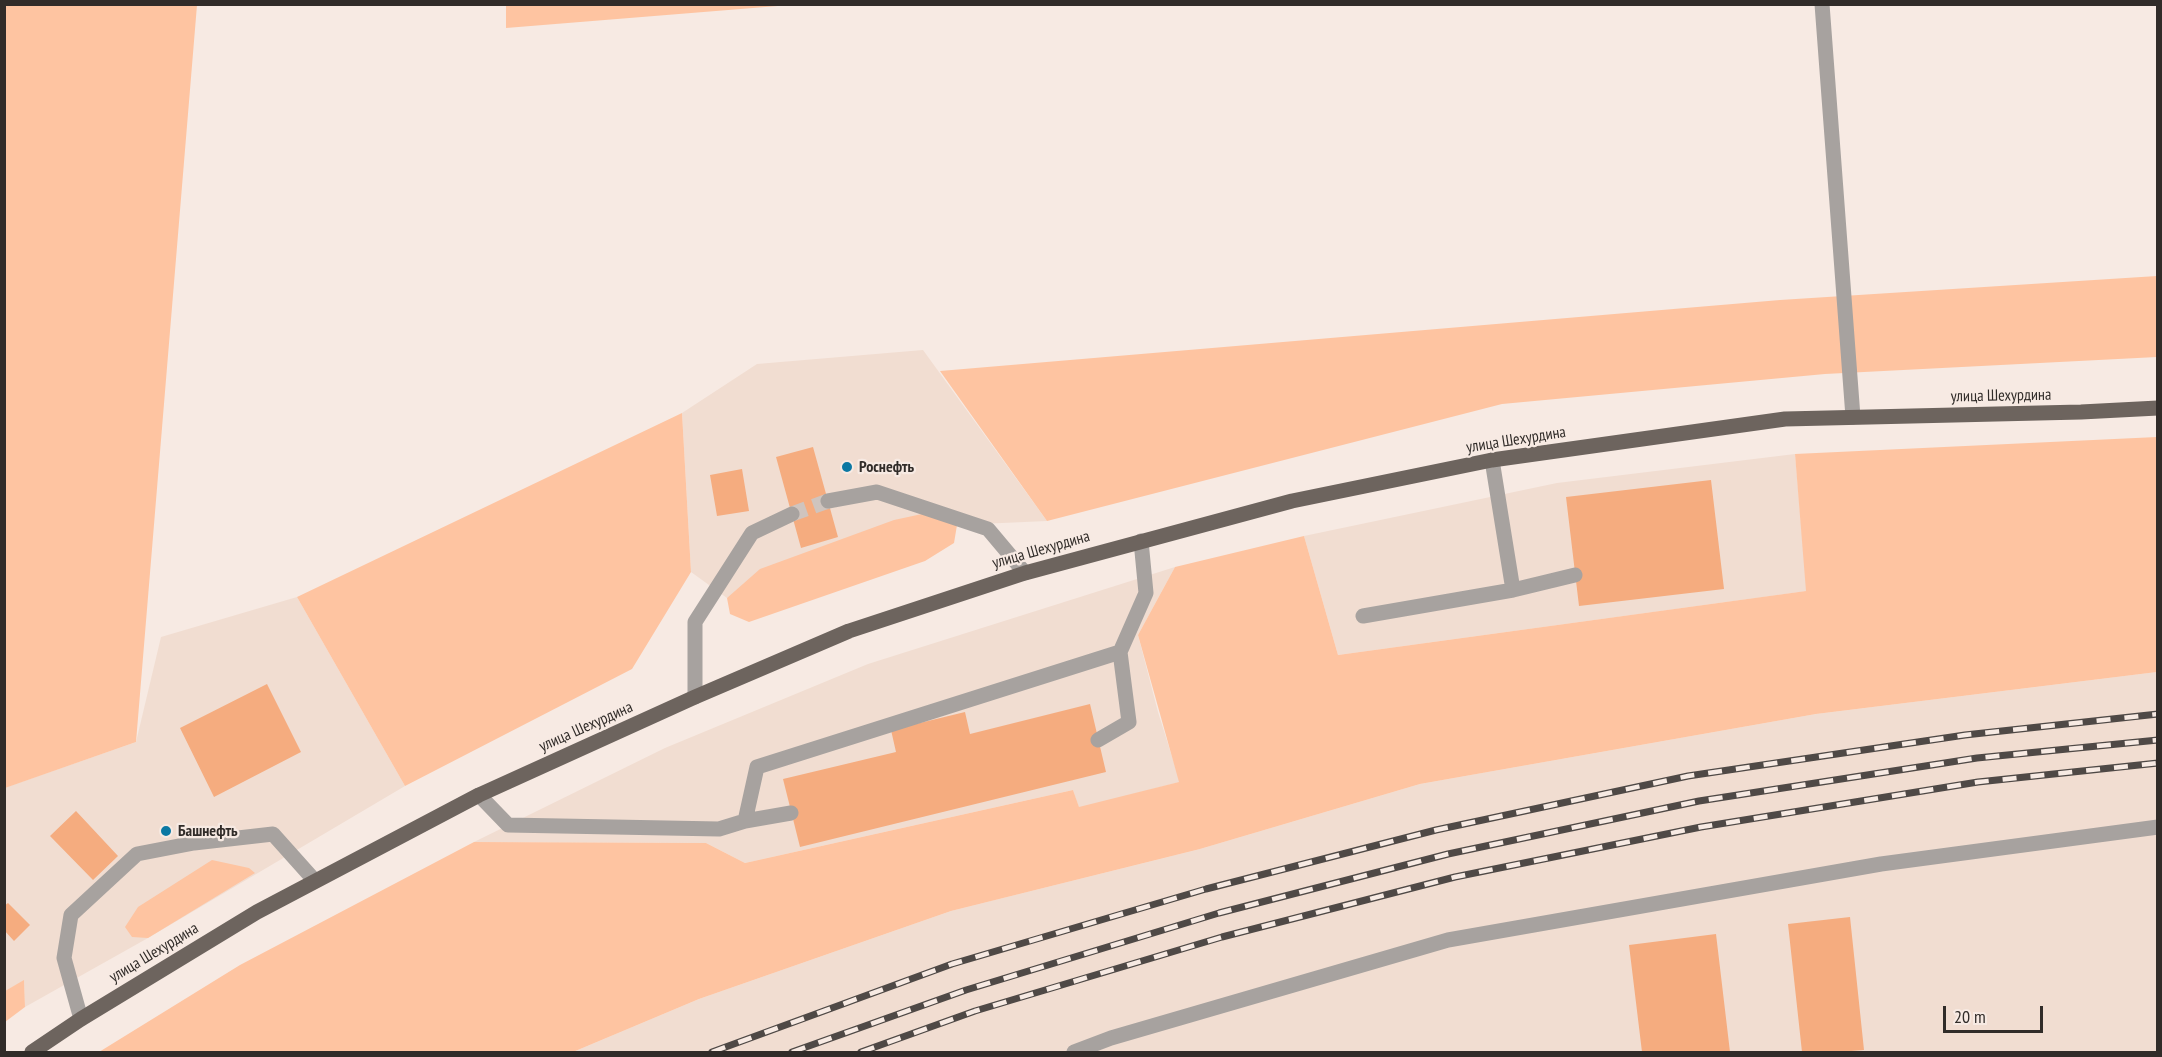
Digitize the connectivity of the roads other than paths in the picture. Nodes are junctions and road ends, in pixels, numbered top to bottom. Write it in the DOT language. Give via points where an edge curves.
graph roads {
  1 [pos="1822,4"];
  2 [pos="2157,408"];
  3 [pos="1853,417"];
  4 [pos="1491,460"];
  5 [pos="828,501"];
  6 [pos="792,514"];
  7 [pos="1141,541"];
  8 [pos="1025,573"];
  9 [pos="1575,575"];
  10 [pos="1513,590"];
  11 [pos="1363,616"];
  12 [pos="1120,652"];
  13 [pos="695,697"];
  14 [pos="1098,740"];
  15 [pos="479,795"];
  16 [pos="791,813"];
  17 [pos="745,821"];
  18 [pos="2157,827"];
  19 [pos="315,881"];
  20 [pos="81,1019"];
  21 [pos="32,1053"];
  22 [pos="1074,1053"];
  1 -- 3 [label="lane"];
  2 -- 3 [label="main road, улица Шехурдина"];
  3 -- 4 [label="main road, улица Шехурдина" via="1785,419"];
  4 -- 7 [label="main road, улица Шехурдина" via="1292,501"];
  4 -- 10 [label="lane"];
  5 -- 8 [label="lane" via="877,492 988,529"];
  6 -- 13 [label="lane" via="752,533 695,622"];
  7 -- 8 [label="main road, улица Шехурдина"];
  7 -- 12 [label="lane" via="1146,593"];
  8 -- 13 [label="main road, улица Шехурдина" via="849,631"];
  9 -- 10 [label="lane"];
  10 -- 11 [label="lane"];
  12 -- 14 [label="lane" via="1129,722"];
  12 -- 17 [label="lane" via="757,767"];
  13 -- 15 [label="main road, улица Шехурдина"];
  15 -- 17 [label="lane" via="508,825 719,829"];
  15 -- 19 [label="main road, улица Шехурдина"];
  16 -- 17 [label="lane"];
  18 -- 22 [label="lane" via="1881,864 1448,940 1111,1038"];
  19 -- 20 [label="main road, улица Шехурдина"];
  19 -- 20 [label="lane" via="273,834 194,843 137,855 71,915 64,958"];
  20 -- 21 [label="main road, улица Шехурдина"];
}
